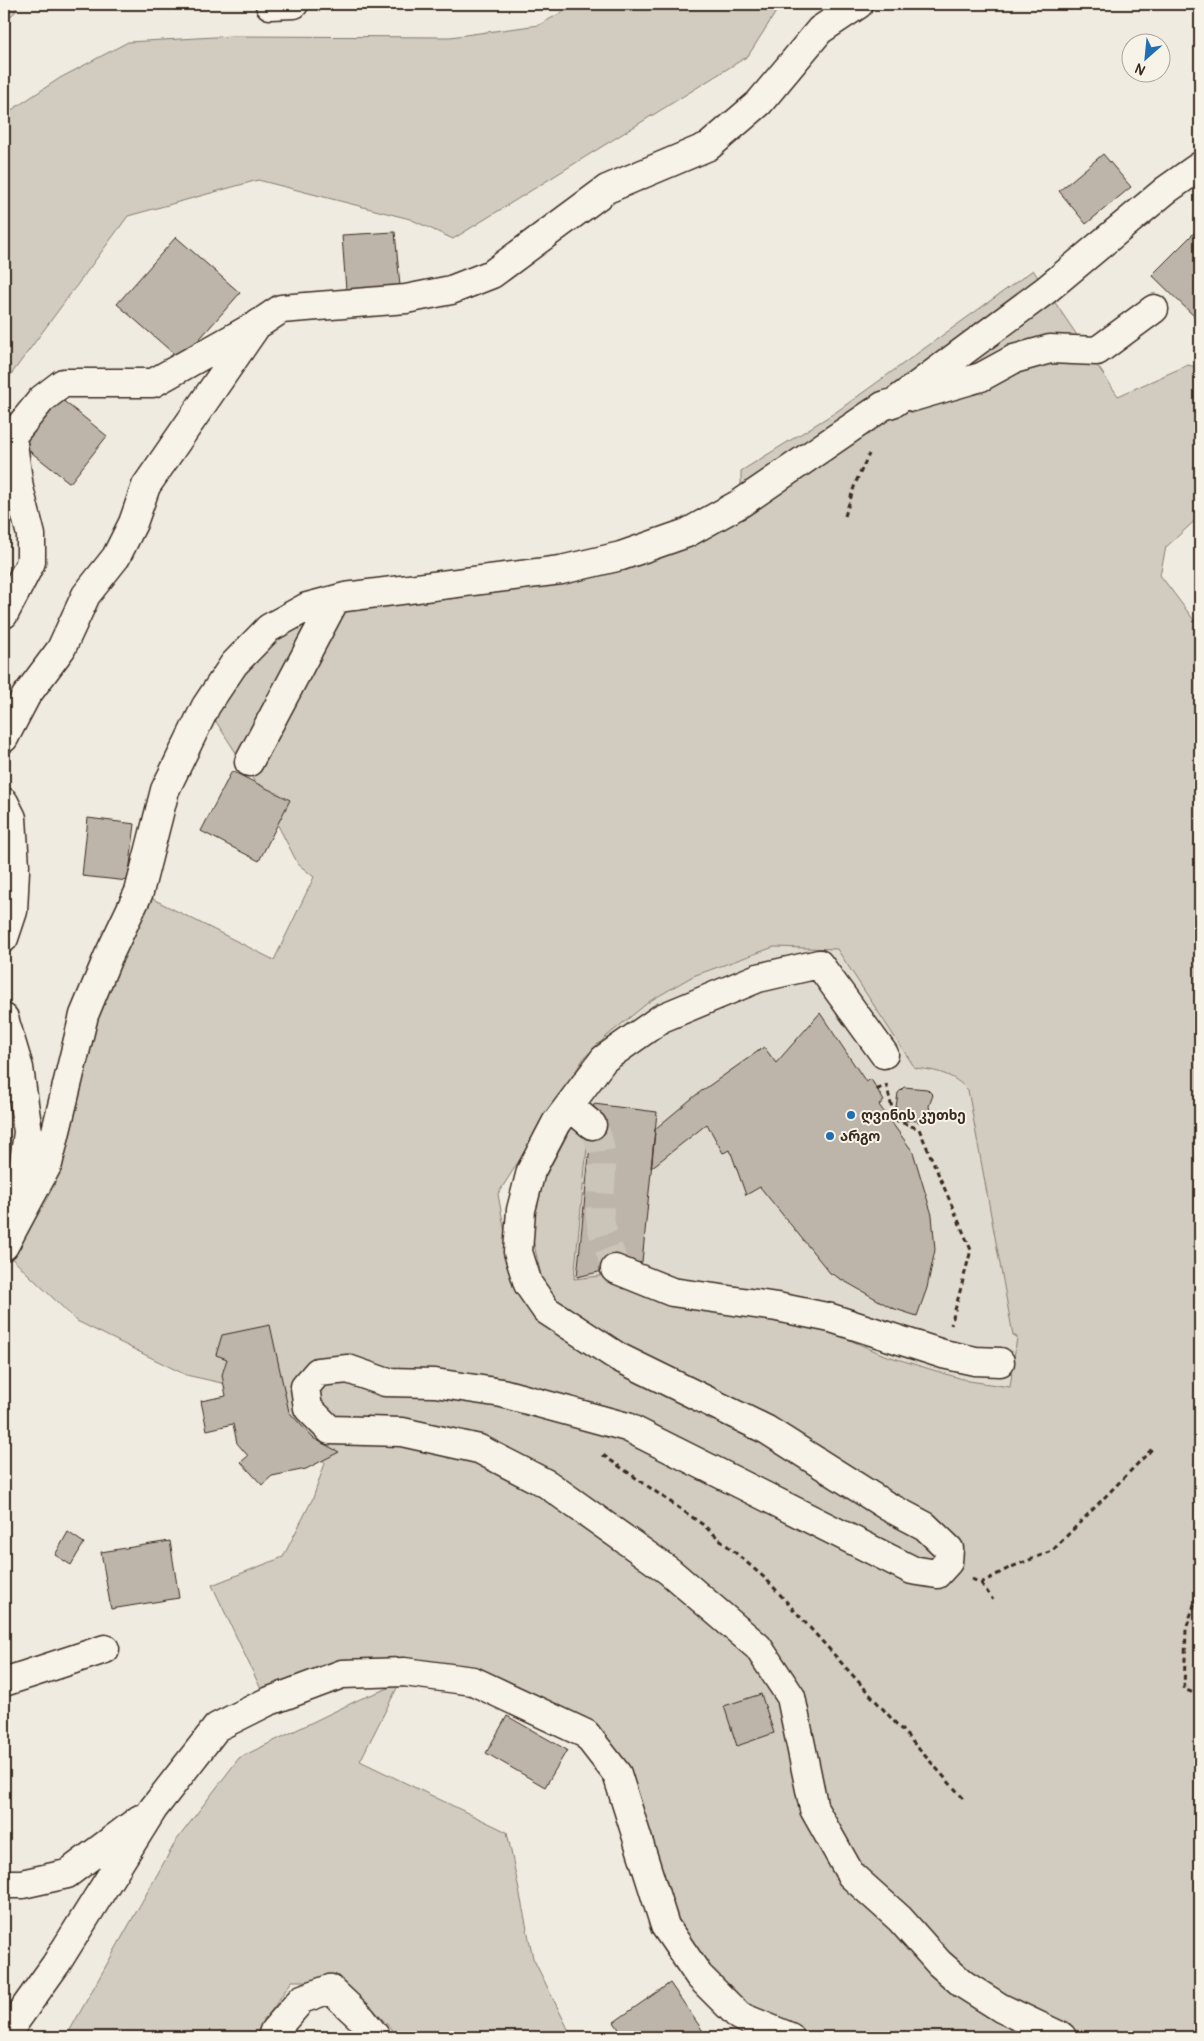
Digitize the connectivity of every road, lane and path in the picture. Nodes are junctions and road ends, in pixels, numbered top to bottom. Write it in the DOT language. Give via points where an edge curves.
graph roads {
  1 [pos="860,4"];
  2 [pos="1200,166"];
  3 [pos="1154,309"];
  4 [pos="257,325"];
  5 [pos="895,402"];
  6 [pos="870,453"];
  7 [pos="846,516"];
  8 [pos="335,600"];
  9 [pos="4,614"];
  10 [pos="4,738"];
  11 [pos="249,762"];
  12 [pos="4,802"];
  13 [pos="4,846"];
  14 [pos="15,870"];
  15 [pos="4,938"];
  16 [pos="4,1018"];
  17 [pos="884,1054"];
  18 [pos="886,1084"];
  19 [pos="570,1106"];
  20 [pos="4,1112"];
  21 [pos="592,1125"];
  22 [pos="28,1132"];
  23 [pos="17,1218"];
  24 [pos="4,1246"];
  25 [pos="615,1269"];
  26 [pos="943,1354"];
  27 [pos="1000,1362"];
  28 [pos="1153,1448"];
  29 [pos="597,1451"];
  30 [pos="944,1566"];
  31 [pos="981,1583"];
  32 [pos="1200,1587"];
  33 [pos="993,1600"];
  34 [pos="105,1649"];
  35 [pos="4,1682"];
  36 [pos="1200,1696"];
  37 [pos="963,1798"];
  38 [pos="153,1809"];
  39 [pos="4,1884"];
  40 [pos="4,2037"];
  41 [pos="272,2037"];
  42 [pos="376,2037"];
  43 [pos="790,2037"];
  44 [pos="1062,2037"];
  1 -- 4 [label="street" via="820,30 759,103 709,146 607,189 492,274 451,290 406,299 281,309"];
  2 -- 5 [label="street" via="1166,190 1046,290"];
  3 -- 5 [label="street" via="1097,351 1050,349 1014,360 981,377"];
  4 -- 9 [label="street" via="153,383 63,382 42,399 12,436 19,488 31,535 31,562"];
  4 -- 10 [label="street" via="146,486 133,524 116,558 86,595 61,649 26,696"];
  5 -- 8 [label="street" via="883,406 687,533 631,553 561,570"];
  6 -- 7 [label="path" via="855,484"];
  8 -- 11 [label="street"];
  8 -- 23 [label="street" via="306,607 268,628 234,664 206,706 165,790 139,892 84,1014 48,1164"];
  12 -- 14 [label="street" via="12,818"];
  13 -- 14 [label="street"];
  14 -- 15 [label="street" via="13,912"];
  16 -- 22 [label="street" via="19,1068"];
  17 -- 19 [label="street" via="819,964 758,978 662,1018 604,1059"];
  18 -- 26 [label="path" via="894,1120 919,1129 971,1250"];
  19 -- 21 [label="street"];
  19 -- 30 [label="street" via="556,1123 531,1171 521,1210 518,1252 528,1284 546,1310 618,1357 767,1430 887,1506 925,1526 949,1550 948,1562"];
  20 -- 22 [label="street"];
  22 -- 23 [label="street"];
  23 -- 24 [label="street"];
  25 -- 26 [label="street" via="672,1292 831,1318"];
  26 -- 27 [label="street"];
  28 -- 31 [label="path" via="1052,1551"];
  29 -- 37 [label="path" via="702,1524 767,1580"];
  30 -- 31 [label="path"];
  30 -- 44 [label="street" via="937,1574 912,1570 627,1427 502,1393 435,1383 385,1382 348,1369 318,1372 305,1387 308,1408 330,1430 402,1432 479,1449 546,1484 669,1571 758,1647 791,1697 814,1809 851,1875 900,1919 939,1963 963,1984 1001,2008"];
  31 -- 33 [label="path"];
  32 -- 36 [label="path" via="1186,1629 1184,1689"];
  34 -- 35 [label="street"];
  38 -- 39 [label="street" via="67,1874 22,1884"];
  38 -- 40 [label="street" via="56,1964"];
  38 -- 43 [label="street" via="217,1727 267,1702 342,1674 404,1672 473,1681 586,1734 617,1774 628,1832 665,1926 700,1976 738,2016"];
  41 -- 42 [label="street" via="302,1999 330,1989"];
}
